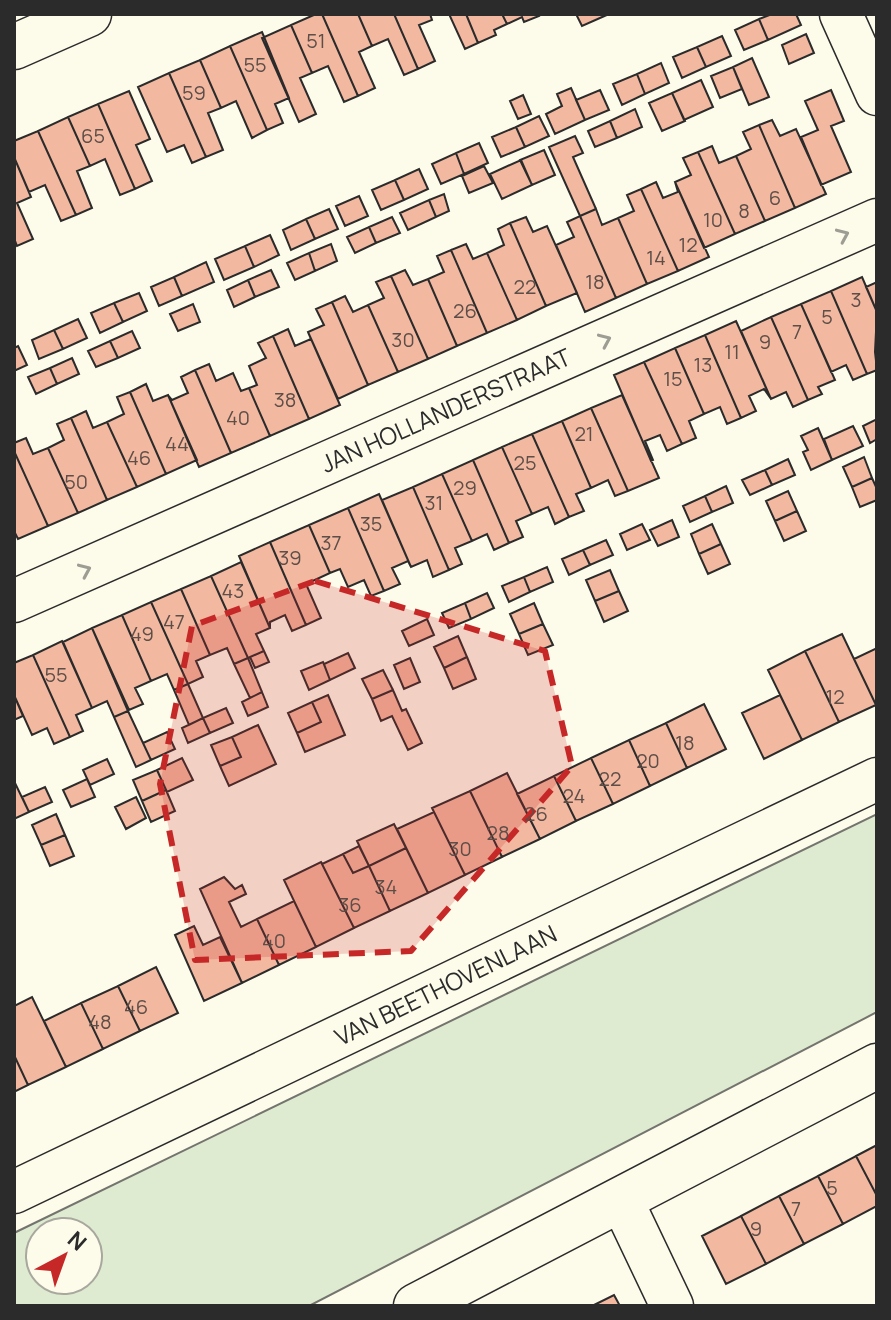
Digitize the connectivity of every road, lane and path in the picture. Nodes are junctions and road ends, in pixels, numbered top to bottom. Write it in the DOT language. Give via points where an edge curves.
graph roads {
  1 [pos="89,14"];
  2 [pos="841,14"];
  3 [pos="14,47"];
  4 [pos="877,94"];
  5 [pos="877,220"];
  6 [pos="14,601"];
  7 [pos="877,779"];
  8 [pos="877,1066"];
  9 [pos="14,1192"];
  10 [pos="621,1199"];
  11 [pos="416,1306"];
  12 [pos="672,1306"];
  1 -- 3 [label="street"];
  2 -- 4 [label="street"];
  6 -- 5 [label="street, JAN HOLLANDERSTRAAT, one-way"];
  7 -- 9 [label="street, VAN BEETHOVENLAAN"];
  8 -- 10 [label="street"];
  10 -- 11 [label="street"];
  10 -- 12 [label="street"];
}
